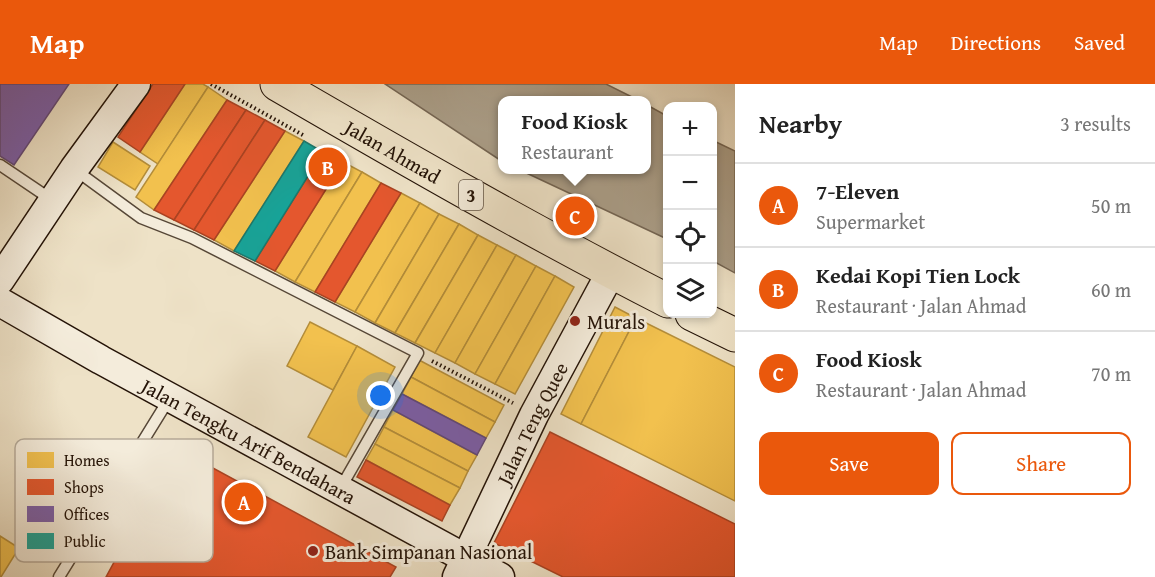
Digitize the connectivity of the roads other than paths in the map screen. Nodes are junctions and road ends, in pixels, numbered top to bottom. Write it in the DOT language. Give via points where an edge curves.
graph roads {
  1 [pos="136,84"];
  2 [pos="277,84"];
  3 [pos="0,165"];
  4 [pos="74,169"];
  5 [pos="53,201"];
  6 [pos="611,272"];
  7 [pos="0,280"];
  8 [pos="663,298"];
  9 [pos="0,302"];
  10 [pos="700,318"];
  11 [pos="735,335"];
  12 [pos="170,397"];
  13 [pos="144,439"];
  14 [pos="340,490"];
  15 [pos="68,562"];
  16 [pos="461,568"];
  17 [pos="59,577"];
  18 [pos="500,577"];
  1 -- 4 [label="street"];
  2 -- 6 [label="highway, Jalan Ahmad / 3"];
  3 -- 5 [label="lane"];
  4 -- 5 [label="street"];
  4 -- 14 [label="lane" via="141,218 192,238 418,353"];
  5 -- 7 [label="street"];
  6 -- 8 [label="highway, Jalan Ahmad / 3"];
  6 -- 16 [label="street, Jalan Teng Quee" via="534,415"];
  9 -- 12 [label="street, Jalan Tengku Arif Bendahara"];
  10 -- 11 [label="highway"];
  12 -- 13 [label="lane"];
  12 -- 14 [label="street, Jalan Tengku Arif Bendahara"];
  14 -- 16 [label="street, Jalan Tengku Arif Bendahara"];
  15 -- 17 [label="lane"];
  16 -- 18 [label="street, Jalan Tengku Arif Bendahara"];
}
